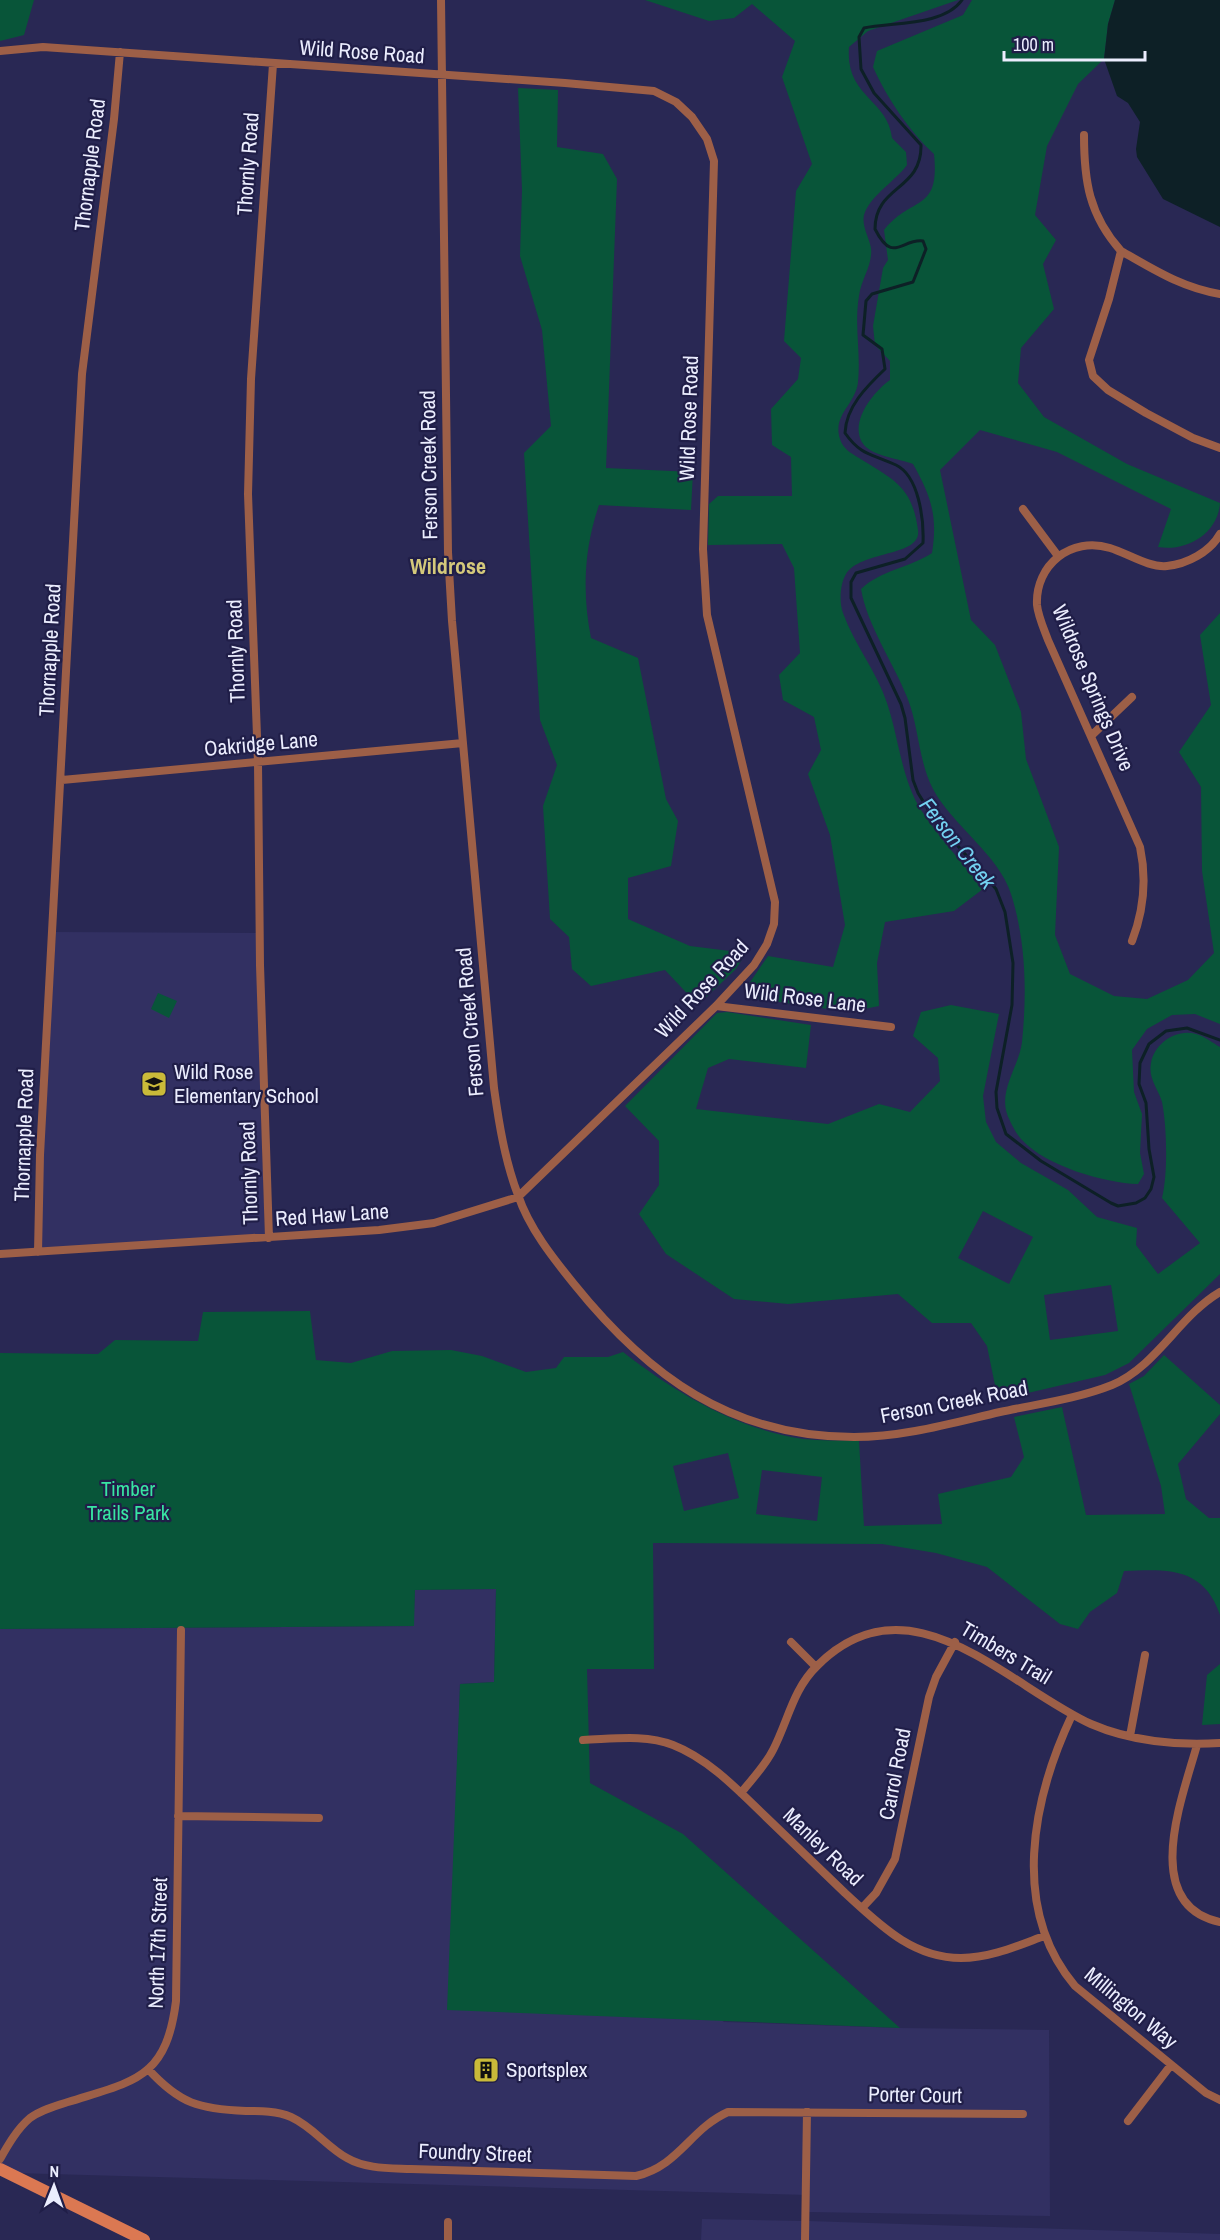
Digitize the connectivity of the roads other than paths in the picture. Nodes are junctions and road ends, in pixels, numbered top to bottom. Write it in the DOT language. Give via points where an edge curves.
graph roads {
  1 [pos="441,0"];
  2 [pos="0,51"];
  3 [pos="120,52"];
  4 [pos="273,64"];
  5 [pos="443,75"];
  6 [pos="1084,135"];
  7 [pos="1120,251"];
  8 [pos="1220,294"];
  9 [pos="1220,448"];
  10 [pos="1023,509"];
  11 [pos="1220,534"];
  12 [pos="1058,556"];
  13 [pos="1132,697"];
  14 [pos="1092,735"];
  15 [pos="464,743"];
  16 [pos="258,763"];
  17 [pos="62,780"];
  18 [pos="1132,941"];
  19 [pos="716,1006"];
  20 [pos="891,1027"];
  21 [pos="518,1197"];
  22 [pos="269,1238"];
  23 [pos="38,1252"];
  24 [pos="0,1254"];
  25 [pos="1220,1293"];
  26 [pos="181,1630"];
  27 [pos="791,1642"];
  28 [pos="955,1642"];
  29 [pos="1145,1655"];
  30 [pos="816,1666"];
  31 [pos="1072,1715"];
  32 [pos="1130,1736"];
  33 [pos="583,1740"];
  34 [pos="1220,1743"];
  35 [pos="1197,1745"];
  36 [pos="741,1793"];
  37 [pos="178,1816"];
  38 [pos="319,1818"];
  39 [pos="862,1908"];
  40 [pos="1220,1923"];
  41 [pos="1044,1936"];
  42 [pos="1171,2065"];
  43 [pos="148,2070"];
  44 [pos="1220,2100"];
  45 [pos="807,2112"];
  46 [pos="1023,2114"];
  47 [pos="1128,2121"];
  48 [pos="0,2159"];
  49 [pos="0,2169"];
  50 [pos="448,2222"];
  51 [pos="144,2240"];
  52 [pos="448,2240"];
  53 [pos="805,2240"];
  1 -- 5 [label="street, Ferson Creek Road"];
  2 -- 3 [label="street, Wild Rose Road" via="24,47"];
  3 -- 4 [label="street, Wild Rose Road"];
  3 -- 17 [label="street, Thornapple Road" via="82,374"];
  4 -- 5 [label="street, Wild Rose Road"];
  4 -- 16 [label="street, Thornly Road" via="248,473"];
  5 -- 15 [label="street, Ferson Creek Road" via="448,552"];
  5 -- 19 [label="street, Wild Rose Road" via="654,91 676,102 692,117 707,139 714,161 703,549 707,615 775,902 774,924 766,944 753,965"];
  6 -- 7 [label="street" via="1088,196 1107,236"];
  7 -- 8 [label="street" via="1174,281"];
  7 -- 9 [label="street" via="1089,360 1093,376 1146,413"];
  10 -- 12 [label="street"];
  11 -- 12 [label="street" via="1196,556 1165,566 1088,545"];
  12 -- 14 [label="street, Wildrose Springs Drive" via="1039,580 1037,607"];
  13 -- 14 [label="street"];
  14 -- 18 [label="street, Wildrose Springs Drive" via="1144,864 1143,906"];
  15 -- 16 [label="street, Oakridge Lane"];
  15 -- 21 [label="street, Ferson Creek Road" via="494,1088"];
  16 -- 17 [label="street, Oakridge Lane"];
  16 -- 22 [label="street, Thornly Road"];
  17 -- 23 [label="street, Thornapple Road"];
  19 -- 20 [label="street, Wild Rose Lane"];
  19 -- 21 [label="street, Wild Rose Road"];
  21 -- 22 [label="street, Red Haw Lane" via="434,1223"];
  21 -- 25 [label="street, Ferson Creek Road" via="562,1269 605,1322 647,1362 682,1387 724,1409 770,1426 821,1434 854,1437 920,1430 1110,1386 1138,1370 1202,1303"];
  22 -- 23 [label="street, Red Haw Lane"];
  23 -- 24 [label="street, Red Haw Lane"];
  26 -- 37 [label="street, North 17th Street"];
  27 -- 30 [label="street"];
  28 -- 30 [label="street, Timbers Trail" via="930,1633 882,1632 850,1642"];
  28 -- 31 [label="street, Timbers Trail"];
  28 -- 39 [label="street, Carrol Road" via="929,1697 896,1859"];
  29 -- 32 [label="street"];
  30 -- 36 [label="street, Timbers Trail" via="796,1693 773,1751"];
  31 -- 32 [label="street, Timbers Trail"];
  31 -- 41 [label="street, Millington Way" via="1061,1738 1041,1809 1034,1857 1033,1891"];
  32 -- 35 [label="street, Timbers Trail"];
  33 -- 36 [label="street, Manley Road" via="642,1738 672,1744 692,1753"];
  34 -- 35 [label="street, Timbers Trail"];
  35 -- 40 [label="street" via="1173,1836 1172,1862 1179,1889 1189,1906 1205,1919"];
  36 -- 39 [label="street, Manley Road"];
  37 -- 38 [label="street"];
  37 -- 43 [label="street, North 17th Street" via="176,2001 168,2041"];
  39 -- 41 [label="street, Manley Road" via="899,1939 939,1956 996,1954"];
  41 -- 42 [label="street, Millington Way" via="1075,1986"];
  42 -- 44 [label="street, Millington Way"];
  42 -- 47 [label="street"];
  43 -- 45 [label="street, Foundry Street" via="166,2089 189,2103 214,2109 279,2113 300,2122 355,2161 376,2167 636,2176 661,2168 705,2125 728,2112"];
  43 -- 48 [label="street, North 17th Street" via="128,2084 48,2108 32,2117"];
  45 -- 46 [label="street, Porter Court"];
  45 -- 53 [label="street"];
  49 -- 51 [label="street"];
  50 -- 52 [label="street"];
}
